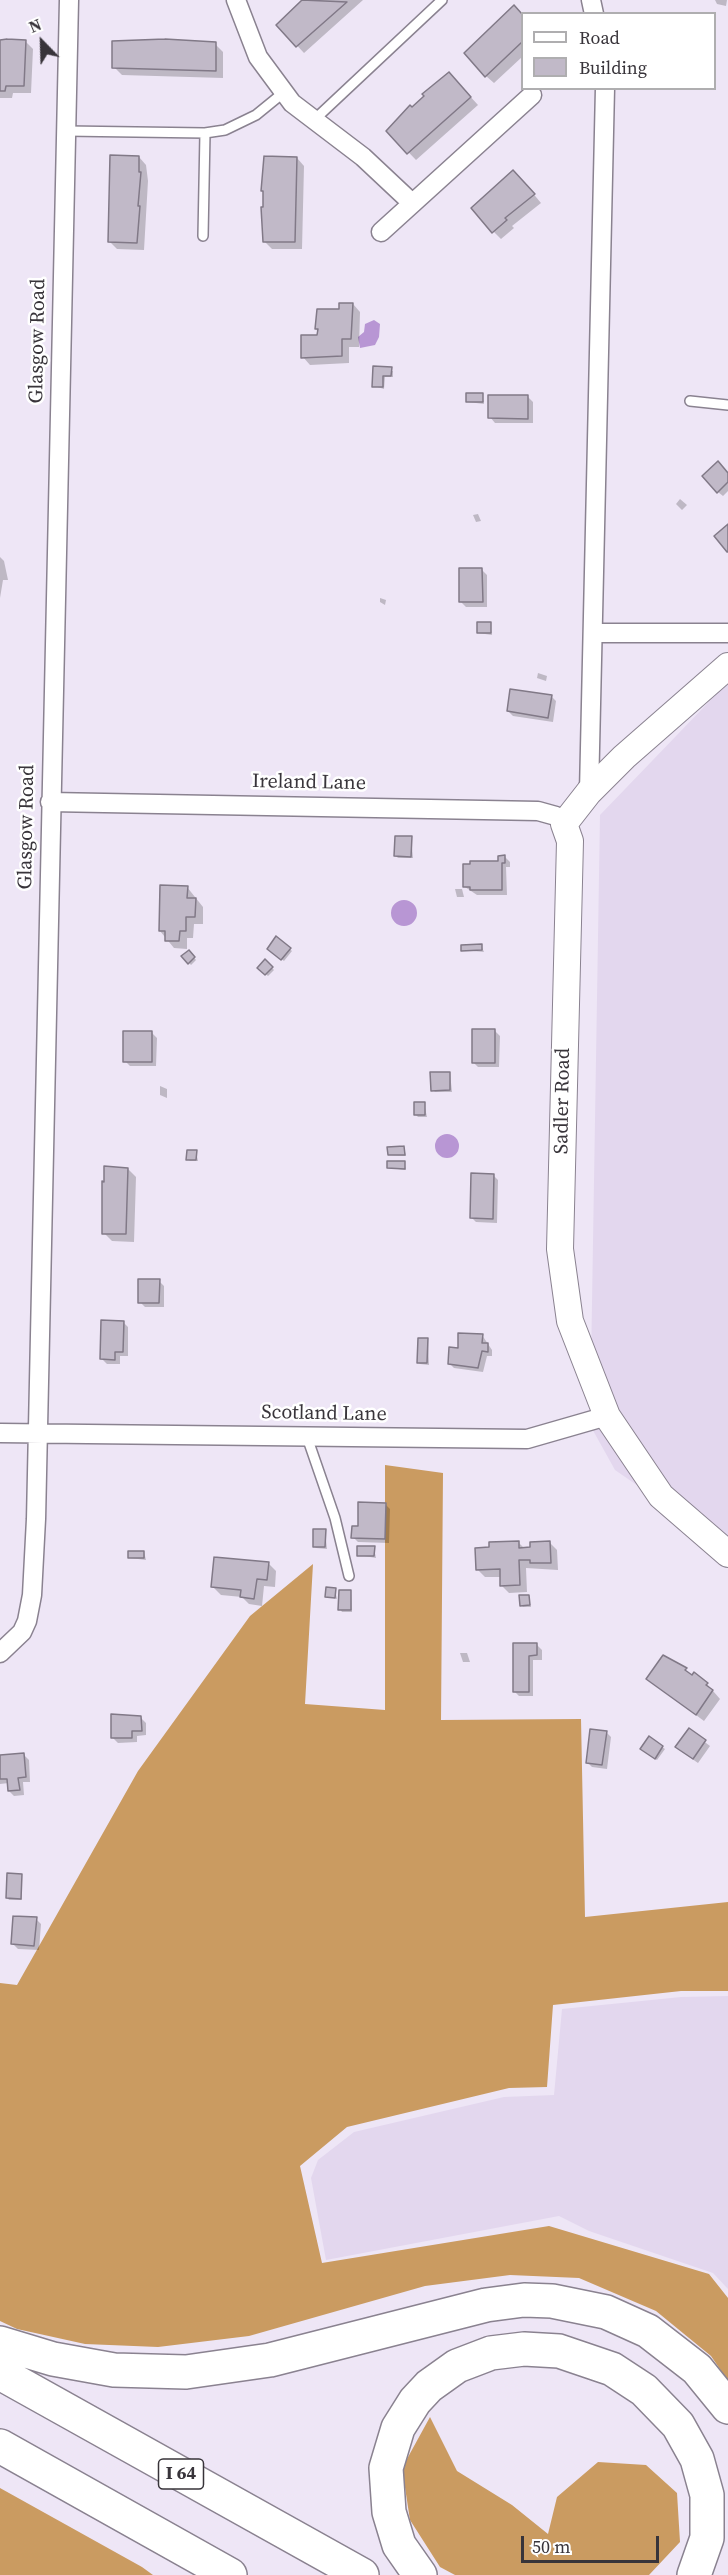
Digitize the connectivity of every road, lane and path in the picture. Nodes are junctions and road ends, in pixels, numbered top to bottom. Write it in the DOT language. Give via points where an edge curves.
graph roads {
  1 [pos="69,0"];
  2 [pos="236,0"];
  3 [pos="442,0"];
  4 [pos="605,90"];
  5 [pos="284,93"];
  6 [pos="532,95"];
  7 [pos="313,121"];
  8 [pos="66,131"];
  9 [pos="205,133"];
  10 [pos="412,203"];
  11 [pos="381,232"];
  12 [pos="203,236"];
  13 [pos="690,401"];
  14 [pos="728,405"];
  15 [pos="593,633"];
  16 [pos="728,633"];
  17 [pos="728,666"];
  18 [pos="589,792"];
  19 [pos="50,802"];
  20 [pos="564,824"];
  21 [pos="607,1416"];
  22 [pos="38,1432"];
  23 [pos="0,1433"];
  24 [pos="307,1437"];
  25 [pos="728,1554"];
  26 [pos="349,1576"];
  27 [pos="4,1651"];
  28 [pos="0,2343"];
  29 [pos="0,2373"];
  30 [pos="728,2407"];
  31 [pos="0,2446"];
  32 [pos="230,2575"];
  33 [pos="362,2575"];
  34 [pos="420,2575"];
  35 [pos="694,2575"];
  1 -- 8 [label="street, Glasgow Road"];
  2 -- 5 [label="street" via="258,57"];
  3 -- 7 [label="lane"];
  4 -- 15 [label="street"];
  5 -- 7 [label="street"];
  5 -- 9 [label="lane" via="237,125"];
  6 -- 10 [label="street"];
  7 -- 10 [label="street" via="363,157"];
  8 -- 9 [label="lane"];
  8 -- 19 [label="street, Glasgow Road"];
  9 -- 12 [label="lane"];
  10 -- 11 [label="street"];
  13 -- 14 [label="lane"];
  15 -- 16 [label="street"];
  15 -- 18 [label="street"];
  17 -- 18 [label="street"];
  18 -- 20 [label="street"];
  19 -- 20 [label="street, Ireland Lane" via="538,811 556,816"];
  19 -- 22 [label="street, Glasgow Road"];
  20 -- 21 [label="street, Sadler Road" via="570,841 560,1249 570,1321"];
  21 -- 24 [label="street, Scotland Lane" via="527,1439"];
  21 -- 25 [label="street, Sadler Road" via="661,1496"];
  22 -- 23 [label="street, Scotland Lane"];
  22 -- 24 [label="street, Scotland Lane"];
  22 -- 27 [label="street, Glasgow Road" via="32,1595 27,1620"];
  24 -- 26 [label="lane" via="335,1518"];
  28 -- 30 [label="highway" via="53,2359 104,2368 186,2372 270,2360 486,2306 524,2300 552,2301 606,2312 648,2331 697,2369"];
  29 -- 33 [label="highway, I 64"];
  31 -- 32 [label="highway"];
  34 -- 35 [label="highway" via="399,2545 388,2512 387,2468 398,2428 429,2386 457,2366 492,2353 524,2349 575,2355 612,2369 645,2390 678,2425 697,2459 708,2495 706,2538"];
}
